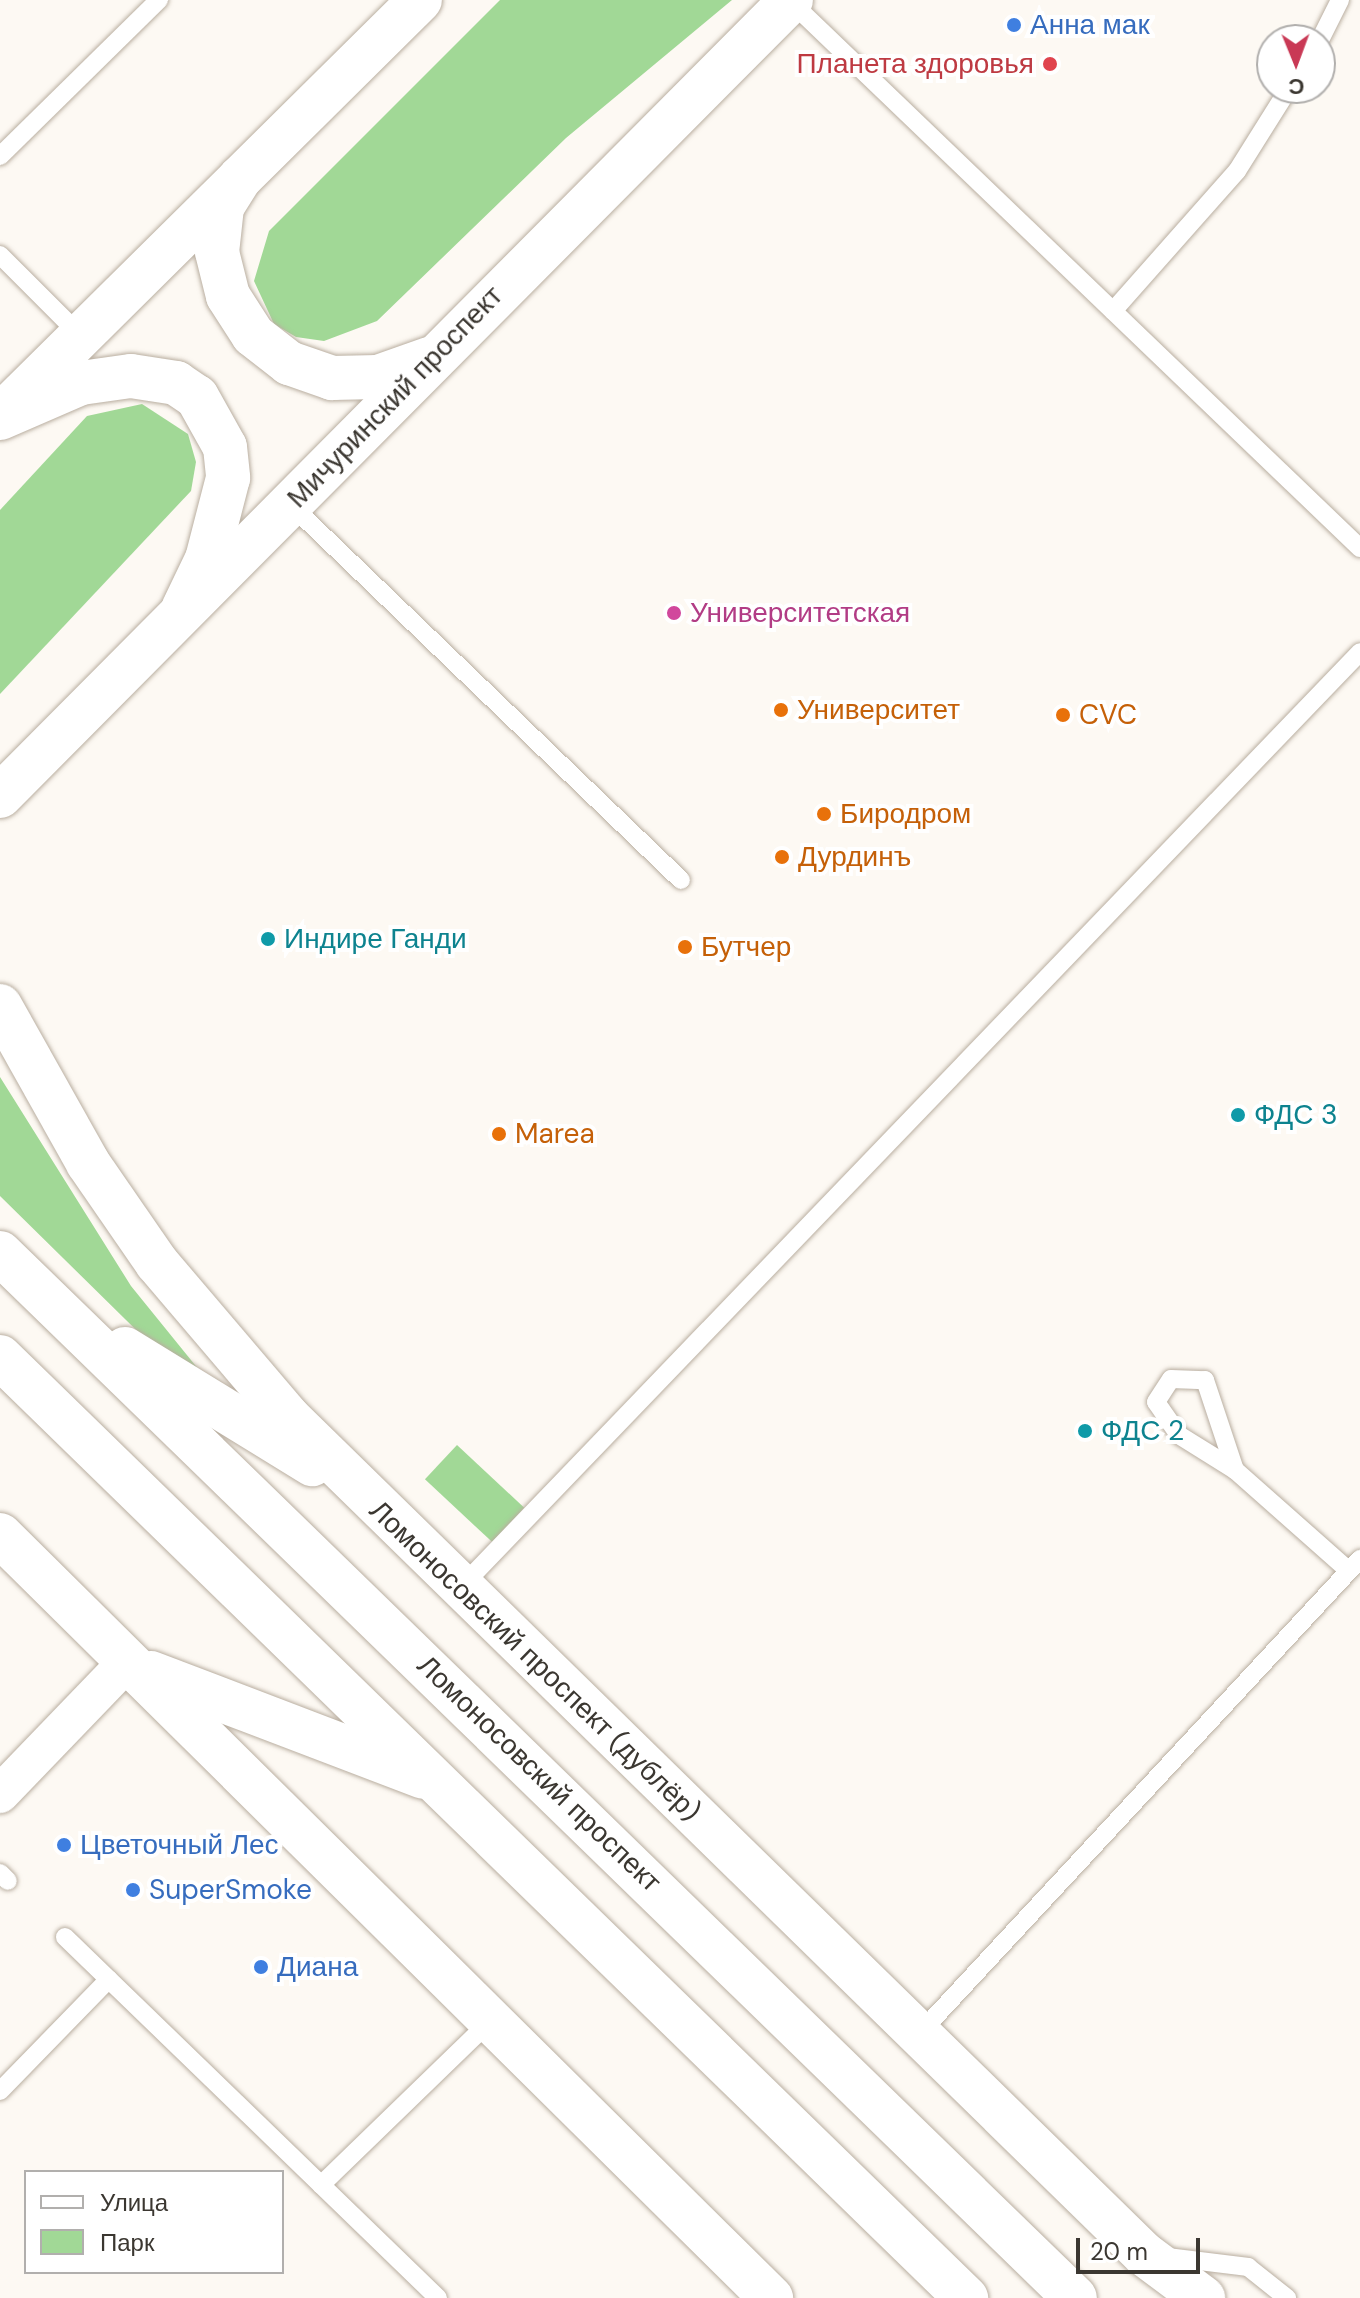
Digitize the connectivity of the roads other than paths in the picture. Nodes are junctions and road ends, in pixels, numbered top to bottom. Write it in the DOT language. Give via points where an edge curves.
graph roads {
  1 [pos="159,0"];
  2 [pos="420,0"];
  3 [pos="791,0"];
  4 [pos="1340,0"];
  5 [pos="1328,24"];
  6 [pos="1279,104"];
  7 [pos="0,156"];
  8 [pos="240,178"];
  9 [pos="0,255"];
  10 [pos="1113,311"];
  11 [pos="81,336"];
  12 [pos="429,359"];
  13 [pos="0,417"];
  14 [pos="291,505"];
  15 [pos="1360,548"];
  16 [pos="176,622"];
  17 [pos="1360,652"];
  18 [pos="3,797"];
  19 [pos="681,880"];
  20 [pos="0,1006"];
  21 [pos="0,1253"];
  22 [pos="51,1304"];
  23 [pos="0,1357"];
  24 [pos="1235,1470"];
  25 [pos="369,1499"];
  26 [pos="0,1535"];
  27 [pos="1354,1565"];
  28 [pos="460,1588"];
  29 [pos="127,1662"];
  30 [pos="438,1783"];
  31 [pos="0,1794"];
  32 [pos="65,1937"];
  33 [pos="109,1979"];
  34 [pos="490,2021"];
  35 [pos="918,2035"];
  36 [pos="0,2091"];
  37 [pos="321,2185"];
  38 [pos="1144,2254"];
  39 [pos="438,2298"];
  40 [pos="771,2298"];
  41 [pos="966,2298"];
  42 [pos="1075,2298"];
  43 [pos="1177,2298"];
  44 [pos="1203,2298"];
  45 [pos="1287,2298"];
  1 -- 7 [label="lane"];
  2 -- 8 [label="main road"];
  3 -- 10 [label="lane"];
  3 -- 12 [label="main road, Мичуринский проспект"];
  4 -- 5 [label="lane"];
  6 -- 10 [label="lane" via="1237,171"];
  8 -- 11 [label="main road"];
  8 -- 12 [label="main road" via="222,207 217,252 228,296 253,335 289,363 332,378 378,377"];
  9 -- 11 [label="lane"];
  10 -- 15 [label="lane"];
  11 -- 13 [label="main road"];
  12 -- 14 [label="main road, Мичуринский проспект"];
  13 -- 16 [label="main road" via="81,383 131,376 176,383 197,397 220,433 228,478 207,559"];
  14 -- 16 [label="main road, Мичуринский проспект"];
  14 -- 19 [label="lane"];
  16 -- 18 [label="main road, Мичуринский проспект"];
  17 -- 28 [label="lane"];
  20 -- 25 [label="main road, Ломоносовский проспект (дублёр)" via="88,1163 157,1263 237,1361"];
  21 -- 22 [label="main road, Ломоносовский проспект"];
  22 -- 25 [label="main road"];
  22 -- 42 [label="main road, Ломоносовский проспект"];
  23 -- 30 [label="main road"];
  24 -- 24 [label="lane" via="1205,1380 1171,1379 1156,1402 1179,1435"];
  24 -- 27 [label="lane"];
  25 -- 28 [label="main road, Ломоносовский проспект (дублёр)"];
  26 -- 29 [label="main road"];
  27 -- 35 [label="lane"];
  28 -- 35 [label="main road, Ломоносовский проспект (дублёр)"];
  29 -- 30 [label="main road"];
  29 -- 31 [label="street"];
  29 -- 34 [label="main road"];
  30 -- 41 [label="main road"];
  32 -- 33 [label="lane"];
  33 -- 36 [label="lane"];
  33 -- 37 [label="lane"];
  34 -- 37 [label="lane"];
  34 -- 40 [label="main road"];
  35 -- 38 [label="main road, Ломоносовский проспект (дублёр)"];
  37 -- 39 [label="lane"];
  38 -- 43 [label="main road"];
  38 -- 44 [label="main road"];
  38 -- 45 [label="lane" via="1248,2267"];
}
